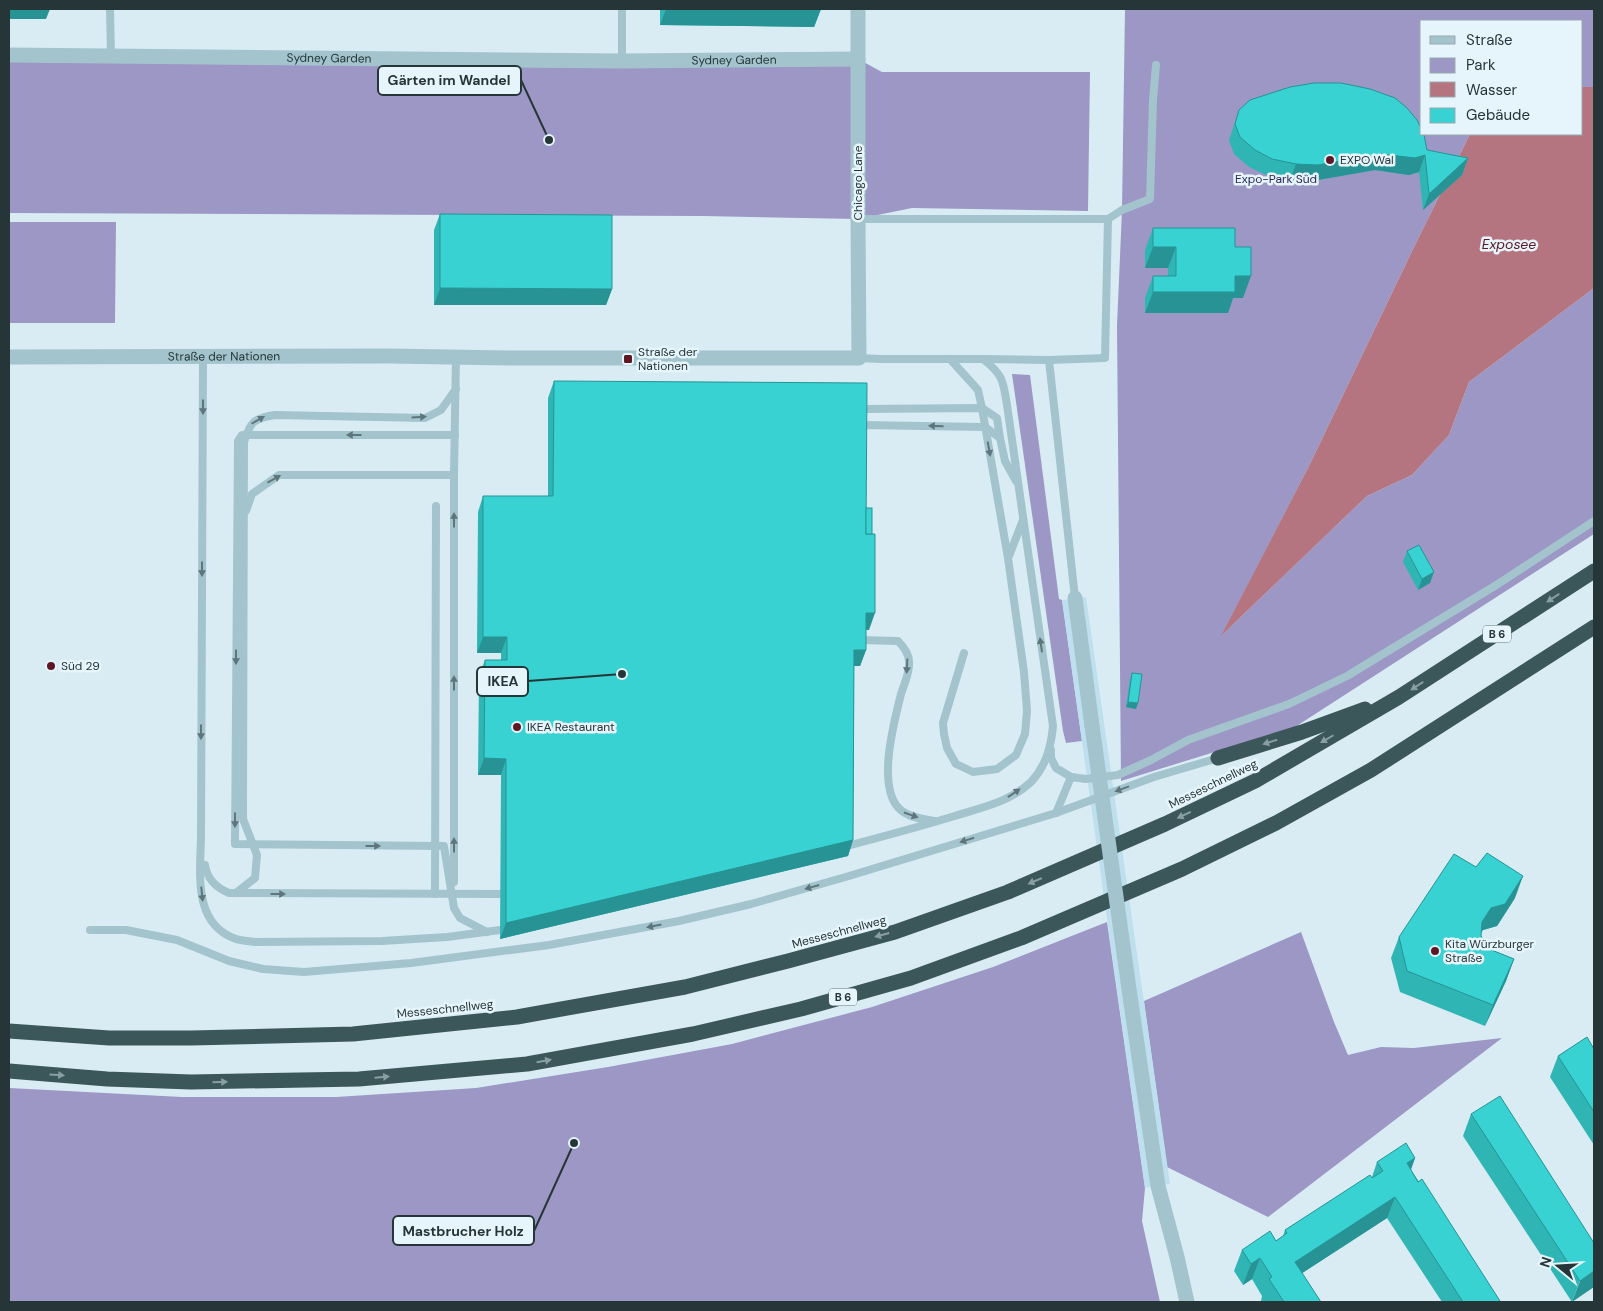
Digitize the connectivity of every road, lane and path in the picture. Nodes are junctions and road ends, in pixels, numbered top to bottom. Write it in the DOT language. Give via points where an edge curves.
graph roads {
  1 [pos="110,9"];
  2 [pos="622,9"];
  3 [pos="858,9"];
  4 [pos="9,55"];
  5 [pos="111,56"];
  6 [pos="858,59"];
  7 [pos="622,62"];
  8 [pos="1156,65"];
  9 [pos="1108,218"];
  10 [pos="858,219"];
  11 [pos="456,356"];
  12 [pos="9,357"];
  13 [pos="204,358"];
  14 [pos="859,358"];
  15 [pos="950,359"];
  16 [pos="984,359"];
  17 [pos="1049,360"];
  18 [pos="456,389"];
  19 [pos="982,408"];
  20 [pos="862,409"];
  21 [pos="861,425"];
  22 [pos="985,427"];
  23 [pos="455,435"];
  24 [pos="1000,438"];
  25 [pos="454,475"];
  26 [pos="1018,484"];
  27 [pos="436,506"];
  28 [pos="244,515"];
  29 [pos="1023,518"];
  30 [pos="1594,521"];
  31 [pos="1008,558"];
  32 [pos="1594,571"];
  33 [pos="1075,598"];
  34 [pos="1594,627"];
  35 [pos="860,640"];
  36 [pos="964,653"];
  37 [pos="1399,697"];
  38 [pos="1051,746"];
  39 [pos="1218,758"];
  40 [pos="1072,777"];
  41 [pos="1056,813"];
  42 [pos="936,822"];
  43 [pos="201,833"];
  44 [pos="848,846"];
  45 [pos="236,893"];
  46 [pos="436,894"];
  47 [pos="454,894"];
  48 [pos="500,894"];
  49 [pos="90,930"];
  50 [pos="500,930"];
  51 [pos="486,932"];
  52 [pos="9,1031"];
  53 [pos="9,1071"];
  54 [pos="1187,1302"];
  1 -- 5 [label="lane"];
  2 -- 7 [label="lane"];
  3 -- 6 [label="street, Chicago Lane"];
  4 -- 5 [label="street, Sydney Garden"];
  5 -- 7 [label="street, Sydney Garden"];
  6 -- 7 [label="street, Sydney Garden"];
  6 -- 10 [label="street, Chicago Lane"];
  8 -- 9 [label="lane" via="1150,199"];
  9 -- 10 [label="lane"];
  9 -- 17 [label="lane" via="1105,358"];
  10 -- 14 [label="street, Chicago Lane"];
  11 -- 13 [label="street, Straße der Nationen"];
  11 -- 14 [label="street, Straße der Nationen"];
  11 -- 18 [label="lane"];
  12 -- 13 [label="street, Straße der Nationen"];
  13 -- 43 [label="lane, one-way"];
  14 -- 15 [label="lane"];
  15 -- 16 [label="lane"];
  15 -- 19 [label="lane" via="978,390"];
  16 -- 17 [label="lane"];
  16 -- 26 [label="lane" via="998,372 1004,388"];
  17 -- 33 [label="lane"];
  18 -- 23 [label="lane"];
  28 -- 18 [label="lane, one-way" via="244,442 253,421 275,415 425,418 441,410"];
  19 -- 20 [label="lane"];
  19 -- 22 [label="lane"];
  19 -- 24 [label="lane" via="996,418"];
  22 -- 21 [label="lane, one-way"];
  22 -- 24 [label="lane"];
  22 -- 31 [label="lane, one-way"];
  23 -- 25 [label="lane"];
  23 -- 51 [label="lane, one-way" via="242,435 238,442 235,844 444,846 454,908 460,918"];
  24 -- 26 [label="lane" via="1004,461"];
  28 -- 25 [label="lane, one-way" via="252,494 279,475"];
  47 -- 25 [label="lane, one-way"];
  26 -- 29 [label="lane"];
  27 -- 46 [label="lane"];
  28 -- 45 [label="lane" via="243,819 257,855 254,878"];
  29 -- 31 [label="lane"];
  38 -- 29 [label="lane, one-way" via="1053,726"];
  30 -- 40 [label="lane" via="1347,676 1289,704 1188,740 1118,775 1086,779"];
  31 -- 36 [label="lane" via="1027,711 1025,734 1016,755 997,769 973,772 956,764 947,748 944,724"];
  32 -- 37 [label="highway, Messeschnellweg / B 6, one-way"];
  33 -- 54 [label="street, bridge" via="1158,1186"];
  53 -- 34 [label="highway, B 6, one-way" via="191,1082 359,1079 527,1064 693,1034 801,1009 911,978 1021,938 1182,869 1276,823 1371,770"];
  35 -- 42 [label="lane, one-way" via="898,641 905,648 909,664 892,728 888,776 890,793 902,812"];
  37 -- 39 [label="highway, one-way"];
  37 -- 52 [label="highway, Messeschnellweg / B 6, one-way" via="1255,781 1008,892 895,932 685,987 517,1016 353,1034 118,1038"];
  38 -- 40 [label="lane" via="1051,758 1056,768"];
  42 -- 38 [label="lane, one-way" via="1001,802 1031,782 1044,765"];
  39 -- 41 [label="lane, one-way" via="1154,777"];
  40 -- 41 [label="lane"];
  41 -- 49 [label="lane, one-way" via="751,904 615,933 482,955 304,972 263,969 229,961 167,938 126,930"];
  42 -- 44 [label="lane"];
  43 -- 45 [label="lane" via="206,873 218,889"];
  43 -- 51 [label="lane, one-way" via="201,897 206,914 219,930 237,939 256,942 382,941"];
  45 -- 46 [label="lane, one-way"];
  46 -- 47 [label="lane"];
  47 -- 48 [label="lane"];
  50 -- 51 [label="lane"];
}
